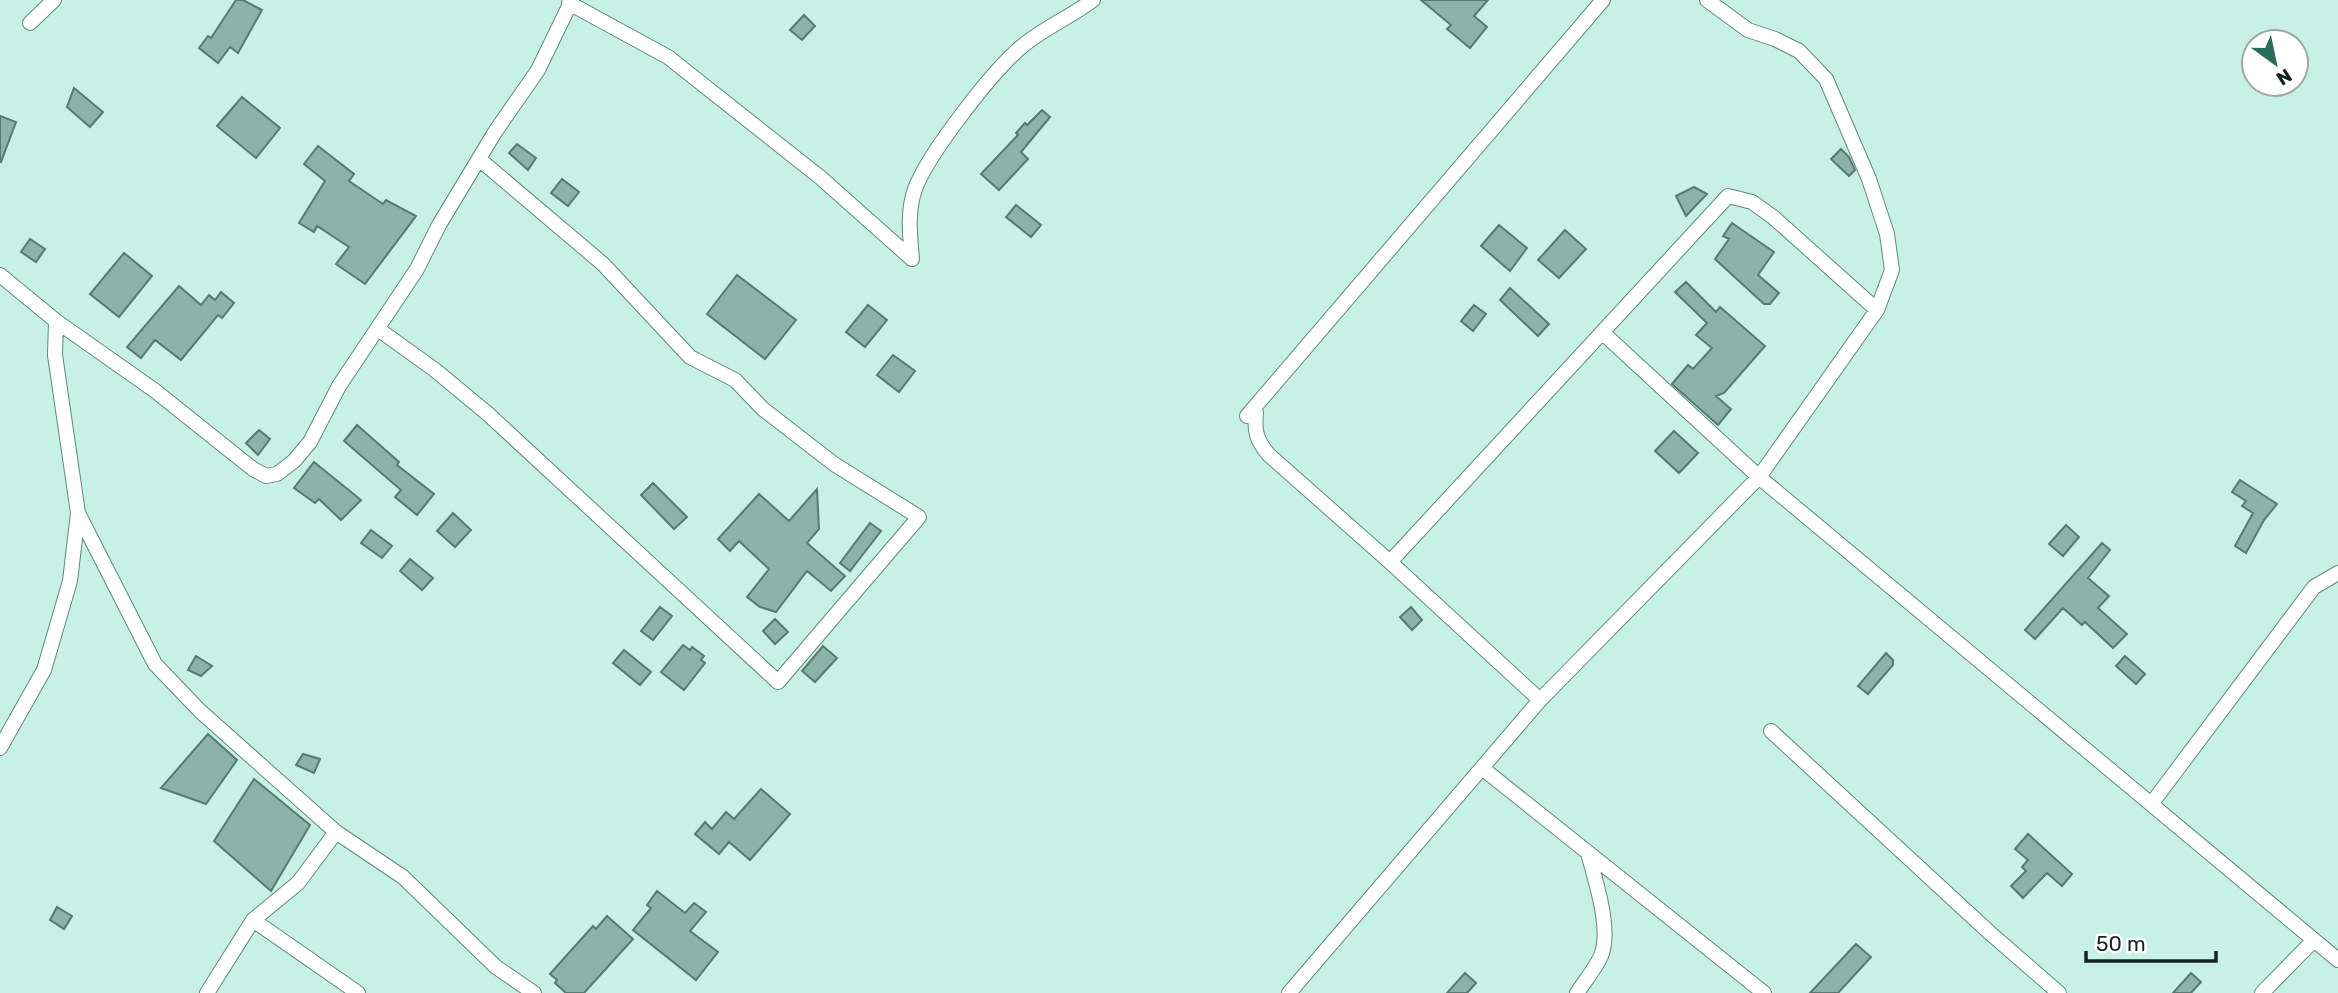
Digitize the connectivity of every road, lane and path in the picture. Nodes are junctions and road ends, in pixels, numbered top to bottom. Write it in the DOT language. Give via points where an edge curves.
graph roads {
  1 [pos="54,0"];
  2 [pos="1093,0"];
  3 [pos="1604,0"];
  4 [pos="1707,0"];
  5 [pos="570,1"];
  6 [pos="30,23"];
  7 [pos="479,159"];
  8 [pos="0,275"];
  9 [pos="1877,310"];
  10 [pos="56,321"];
  11 [pos="378,329"];
  12 [pos="1603,333"];
  13 [pos="1759,477"];
  14 [pos="78,513"];
  15 [pos="1390,562"];
  16 [pos="2338,573"];
  17 [pos="1540,700"];
  18 [pos="1771,731"];
  19 [pos="0,748"];
  20 [pos="1482,768"];
  21 [pos="2151,803"];
  22 [pos="336,832"];
  23 [pos="1588,853"];
  24 [pos="253,920"];
  25 [pos="2314,940"];
  26 [pos="2338,960"];
  27 [pos="207,993"];
  28 [pos="358,993"];
  29 [pos="534,993"];
  30 [pos="1289,993"];
  31 [pos="1577,993"];
  32 [pos="1765,993"];
  33 [pos="2059,993"];
  34 [pos="2262,993"];
  1 -- 6 [label="street"];
  2 -- 5 [label="street" via="1025,44 990,79 930,161 915,190 909,223 912,258 821,178 668,57"];
  3 -- 15 [label="street" via="1247,416 1256,413 1258,441 1269,455"];
  4 -- 9 [label="street" via="1748,30 1799,51 1826,79 1887,234 1892,270"];
  5 -- 7 [label="street" via="538,70"];
  7 -- 11 [label="street"];
  7 -- 11 [label="street" via="603,264 690,357 735,380 834,464 919,517 778,682 488,414"];
  8 -- 10 [label="street"];
  9 -- 12 [label="street" via="1773,217 1752,202 1728,196"];
  9 -- 13 [label="street"];
  10 -- 11 [label="street" via="266,476 294,461 310,442 339,386"];
  10 -- 14 [label="street" via="55,355"];
  12 -- 13 [label="street"];
  12 -- 15 [label="street"];
  13 -- 17 [label="street"];
  13 -- 21 [label="street"];
  14 -- 19 [label="street" via="70,581 44,670"];
  14 -- 22 [label="street" via="155,664 200,711"];
  15 -- 17 [label="street"];
  16 -- 21 [label="street" via="2314,587"];
  17 -- 20 [label="street"];
  18 -- 33 [label="street"];
  20 -- 23 [label="street"];
  20 -- 30 [label="street"];
  21 -- 25 [label="street"];
  22 -- 24 [label="street" via="298,883"];
  22 -- 29 [label="street" via="403,877 496,967"];
  23 -- 31 [label="street" via="1604,935 1602,954"];
  23 -- 32 [label="street"];
  24 -- 27 [label="street"];
  24 -- 28 [label="street"];
  25 -- 26 [label="street"];
  25 -- 34 [label="street"];
}
